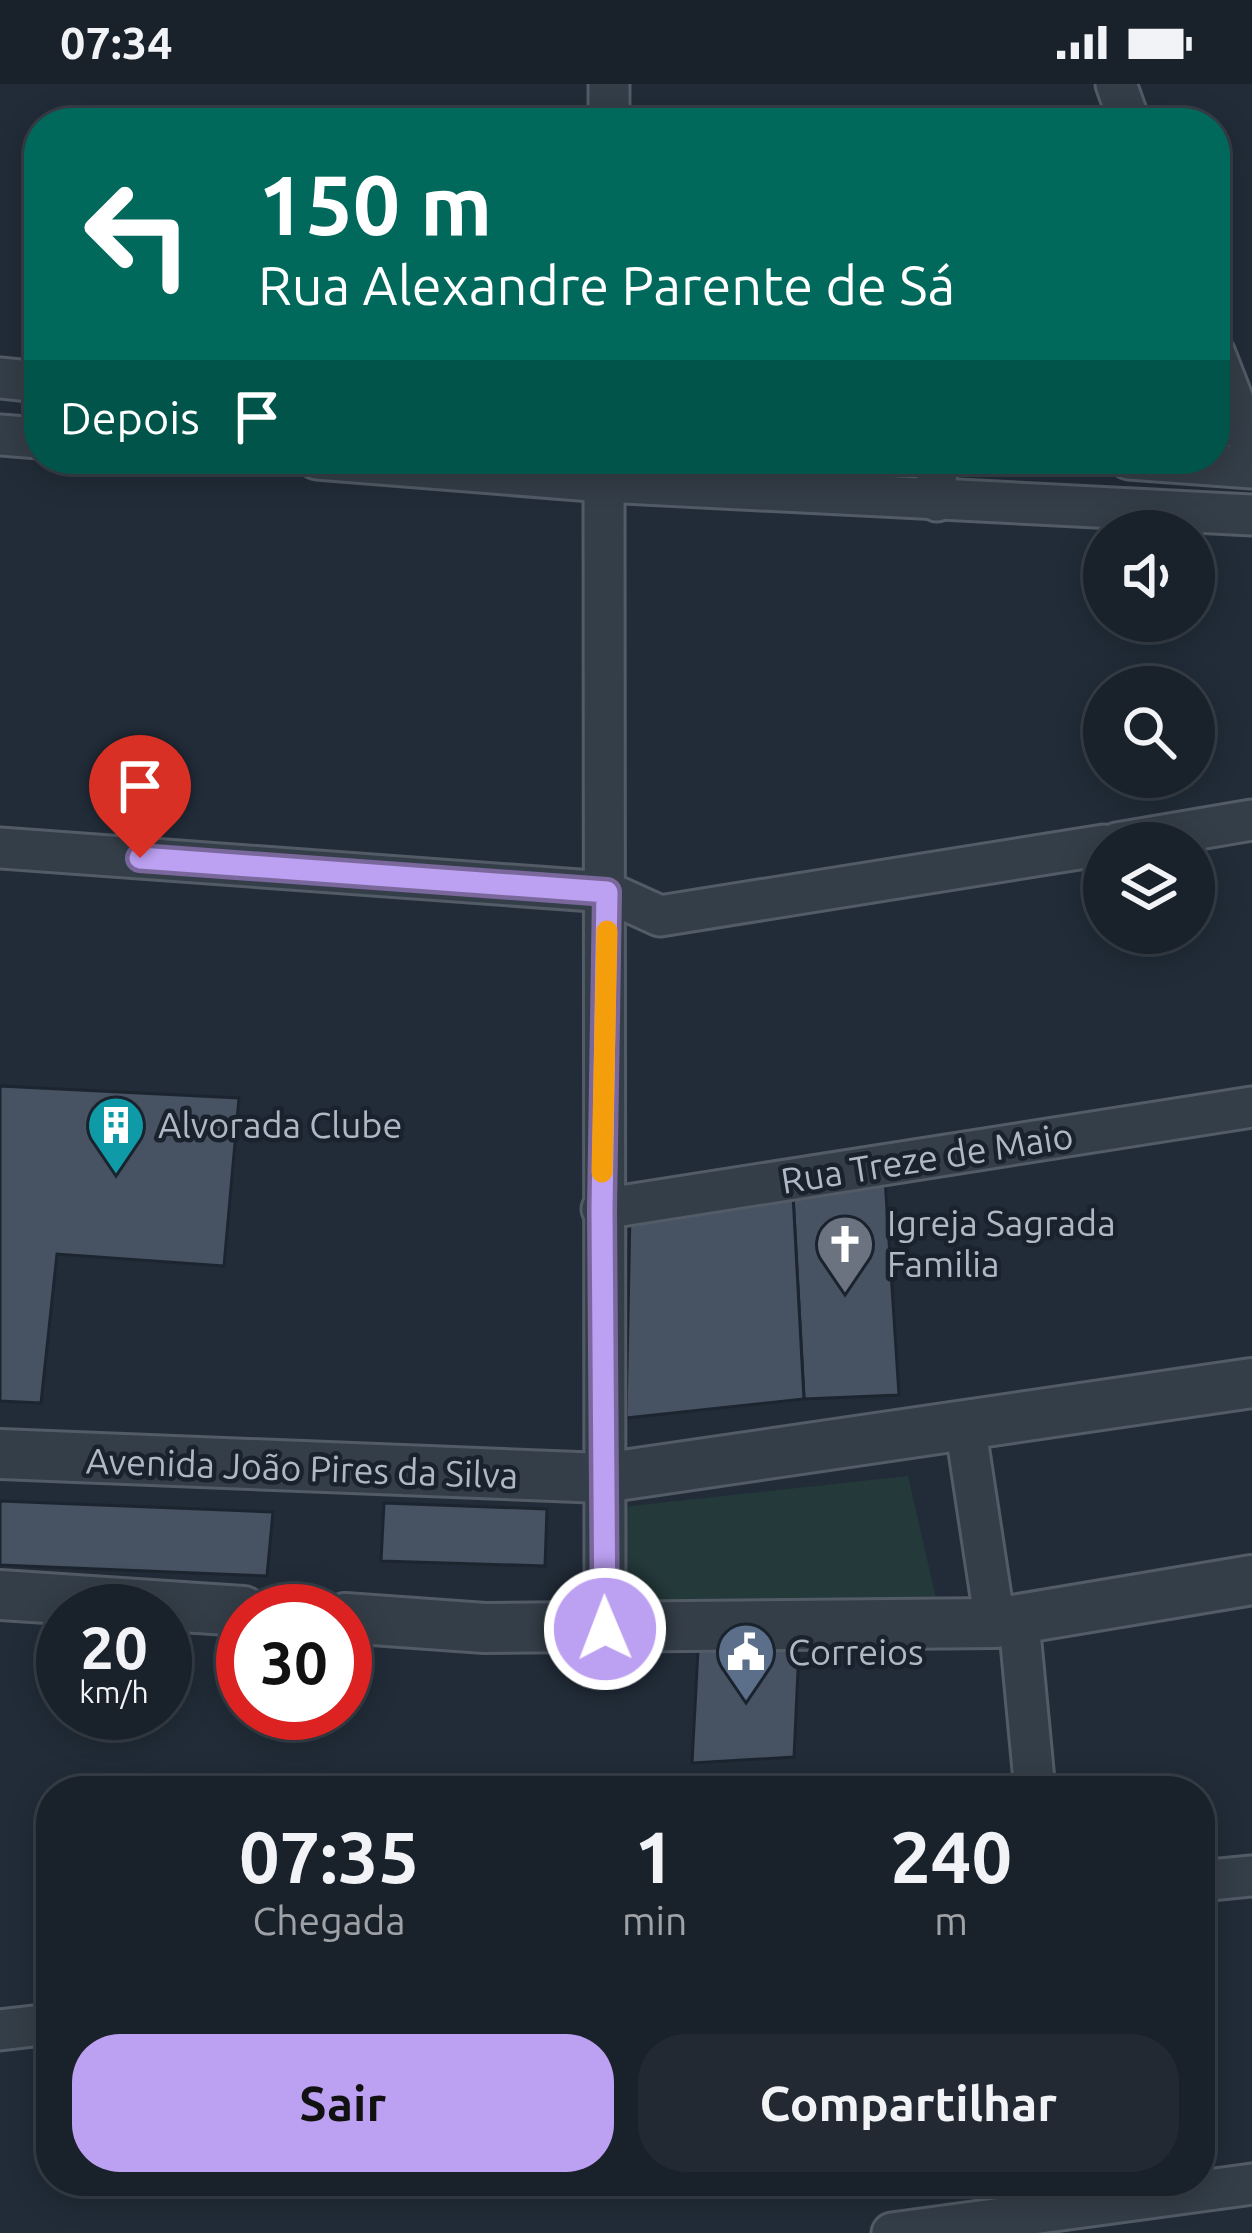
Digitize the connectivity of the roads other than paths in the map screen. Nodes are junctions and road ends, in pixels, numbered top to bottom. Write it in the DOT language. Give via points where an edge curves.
graph roads {
  1 [pos="1230,393"];
  2 [pos="1252,449"];
  3 [pos="604,474"];
  4 [pos="637,474"];
  5 [pos="936,474"];
  6 [pos="937,501"];
  7 [pos="1252,515"];
  8 [pos="1252,820"];
  9 [pos="1215,826"];
  10 [pos="0,848"];
  11 [pos="1083,848"];
  12 [pos="607,892"];
  13 [pos="1252,1107"];
  14 [pos="602,1210"];
  15 [pos="1252,1383"];
  16 [pos="965,1425"];
  17 [pos="0,1454"];
  18 [pos="603,1478"];
  19 [pos="1252,1580"];
  20 [pos="0,1595"];
  21 [pos="216,1609"];
  22 [pos="372,1619"];
  23 [pos="1007,1623"];
  24 [pos="605,1629"];
  25 [pos="1032,1776"];
  26 [pos="1252,1876"];
  27 [pos="1215,1880"];
  28 [pos="36,2026"];
  29 [pos="0,2030"];
  30 [pos="1252,2184"];
  31 [pos="1215,2189"];
  32 [pos="1159,2196"];
  33 [pos="1074,2207"];
  34 [pos="892,2233"];
  1 -- 2 [label="street"];
  3 -- 12 [label="street"];
  4 -- 6 [label="street"];
  5 -- 6 [label="street"];
  6 -- 7 [label="street"];
  8 -- 9 [label="street"];
  10 -- 12 [label="street"];
  11 -- 12 [label="street" via="660,916"];
  12 -- 14 [label="street"];
  13 -- 14 [label="street, Rua Treze de Maio"];
  14 -- 18 [label="street"];
  15 -- 16 [label="street, Avenida João Pires da Silva"];
  16 -- 18 [label="street, Avenida João Pires da Silva"];
  16 -- 23 [label="street"];
  17 -- 18 [label="street, Avenida João Pires da Silva"];
  18 -- 24 [label="street"];
  19 -- 23 [label="street"];
  20 -- 21 [label="street"];
  22 -- 24 [label="street"];
  23 -- 24 [label="street"];
  23 -- 25 [label="street"];
  26 -- 27 [label="street"];
  28 -- 29 [label="street"];
  30 -- 31 [label="street"];
  32 -- 33 [label="street"];
  33 -- 34 [label="street"];
}
